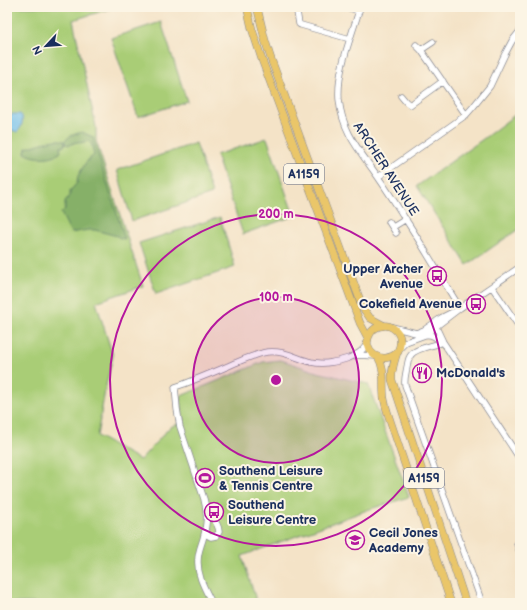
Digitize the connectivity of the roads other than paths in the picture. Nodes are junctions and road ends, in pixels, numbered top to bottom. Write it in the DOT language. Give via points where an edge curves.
graph roads {
  1 [pos="247,7"];
  2 [pos="257,7"];
  3 [pos="346,7"];
  4 [pos="359,9"];
  5 [pos="297,12"];
  6 [pos="520,31"];
  7 [pos="350,40"];
  8 [pos="433,42"];
  9 [pos="416,45"];
  10 [pos="421,50"];
  11 [pos="443,81"];
  12 [pos="401,96"];
  13 [pos="466,115"];
  14 [pos="378,177"];
  15 [pos="406,219"];
  16 [pos="396,233"];
  17 [pos="520,267"];
  18 [pos="492,287"];
  19 [pos="460,308"];
  20 [pos="386,326"];
  21 [pos="436,327"];
  22 [pos="520,328"];
  23 [pos="424,332"];
  24 [pos="368,340"];
  25 [pos="442,342"];
  26 [pos="398,350"];
  27 [pos="355,355"];
  28 [pos="377,357"];
  29 [pos="520,459"];
  30 [pos="207,510"];
  31 [pos="206,529"];
  32 [pos="212,603"];
  33 [pos="451,603"];
  34 [pos="466,603"];
  35 [pos="482,603"];
  1 -- 24 [label="main road, A1159" via="262,60"];
  2 -- 20 [label="main road, A1159" via="271,59 363,308 370,318"];
  3 -- 4 [label="street"];
  4 -- 7 [label="street, ARCHER AVENUE"];
  5 -- 7 [label="street" via="299,24"];
  6 -- 13 [label="street" via="512,41 490,86"];
  7 -- 14 [label="street, ARCHER AVENUE" via="340,82 340,110 349,135"];
  8 -- 10 [label="street"];
  9 -- 10 [label="street"];
  10 -- 11 [label="street"];
  11 -- 12 [label="street" via="410,105"];
  11 -- 13 [label="street"];
  13 -- 14 [label="street"];
  14 -- 15 [label="street, ARCHER AVENUE"];
  15 -- 16 [label="street" via="391,224"];
  15 -- 19 [label="street, ARCHER AVENUE"];
  17 -- 18 [label="street"];
  18 -- 19 [label="street"];
  18 -- 22 [label="street"];
  19 -- 21 [label="street"];
  19 -- 23 [label="street" via="441,318"];
  20 -- 23 [label="street" via="416,333"];
  20 -- 24 [label="main road" via="374,329"];
  20 -- 26 [label="main road" via="396,330 400,336"];
  21 -- 23 [label="street" via="431,326"];
  21 -- 25 [label="street"];
  23 -- 25 [label="street"];
  23 -- 26 [label="street" via="406,342"];
  24 -- 27 [label="street" via="363,350"];
  24 -- 28 [label="main road" via="369,348"];
  25 -- 29 [label="street"];
  25 -- 35 [label="street" via="411,354 405,386"];
  26 -- 28 [label="main road" via="388,358"];
  26 -- 34 [label="main road, A1159" via="392,369 393,384"];
  27 -- 28 [label="street"];
  27 -- 30 [label="street" via="323,364 284,353 266,352 175,387 180,427"];
  28 -- 33 [label="main road, A1159" via="383,368 384,398 389,417"];
  30 -- 31 [label="street"];
  30 -- 31 [label="street" via="219,526 219,532 211,537"];
  31 -- 32 [label="street" via="198,554 198,567"];
}
